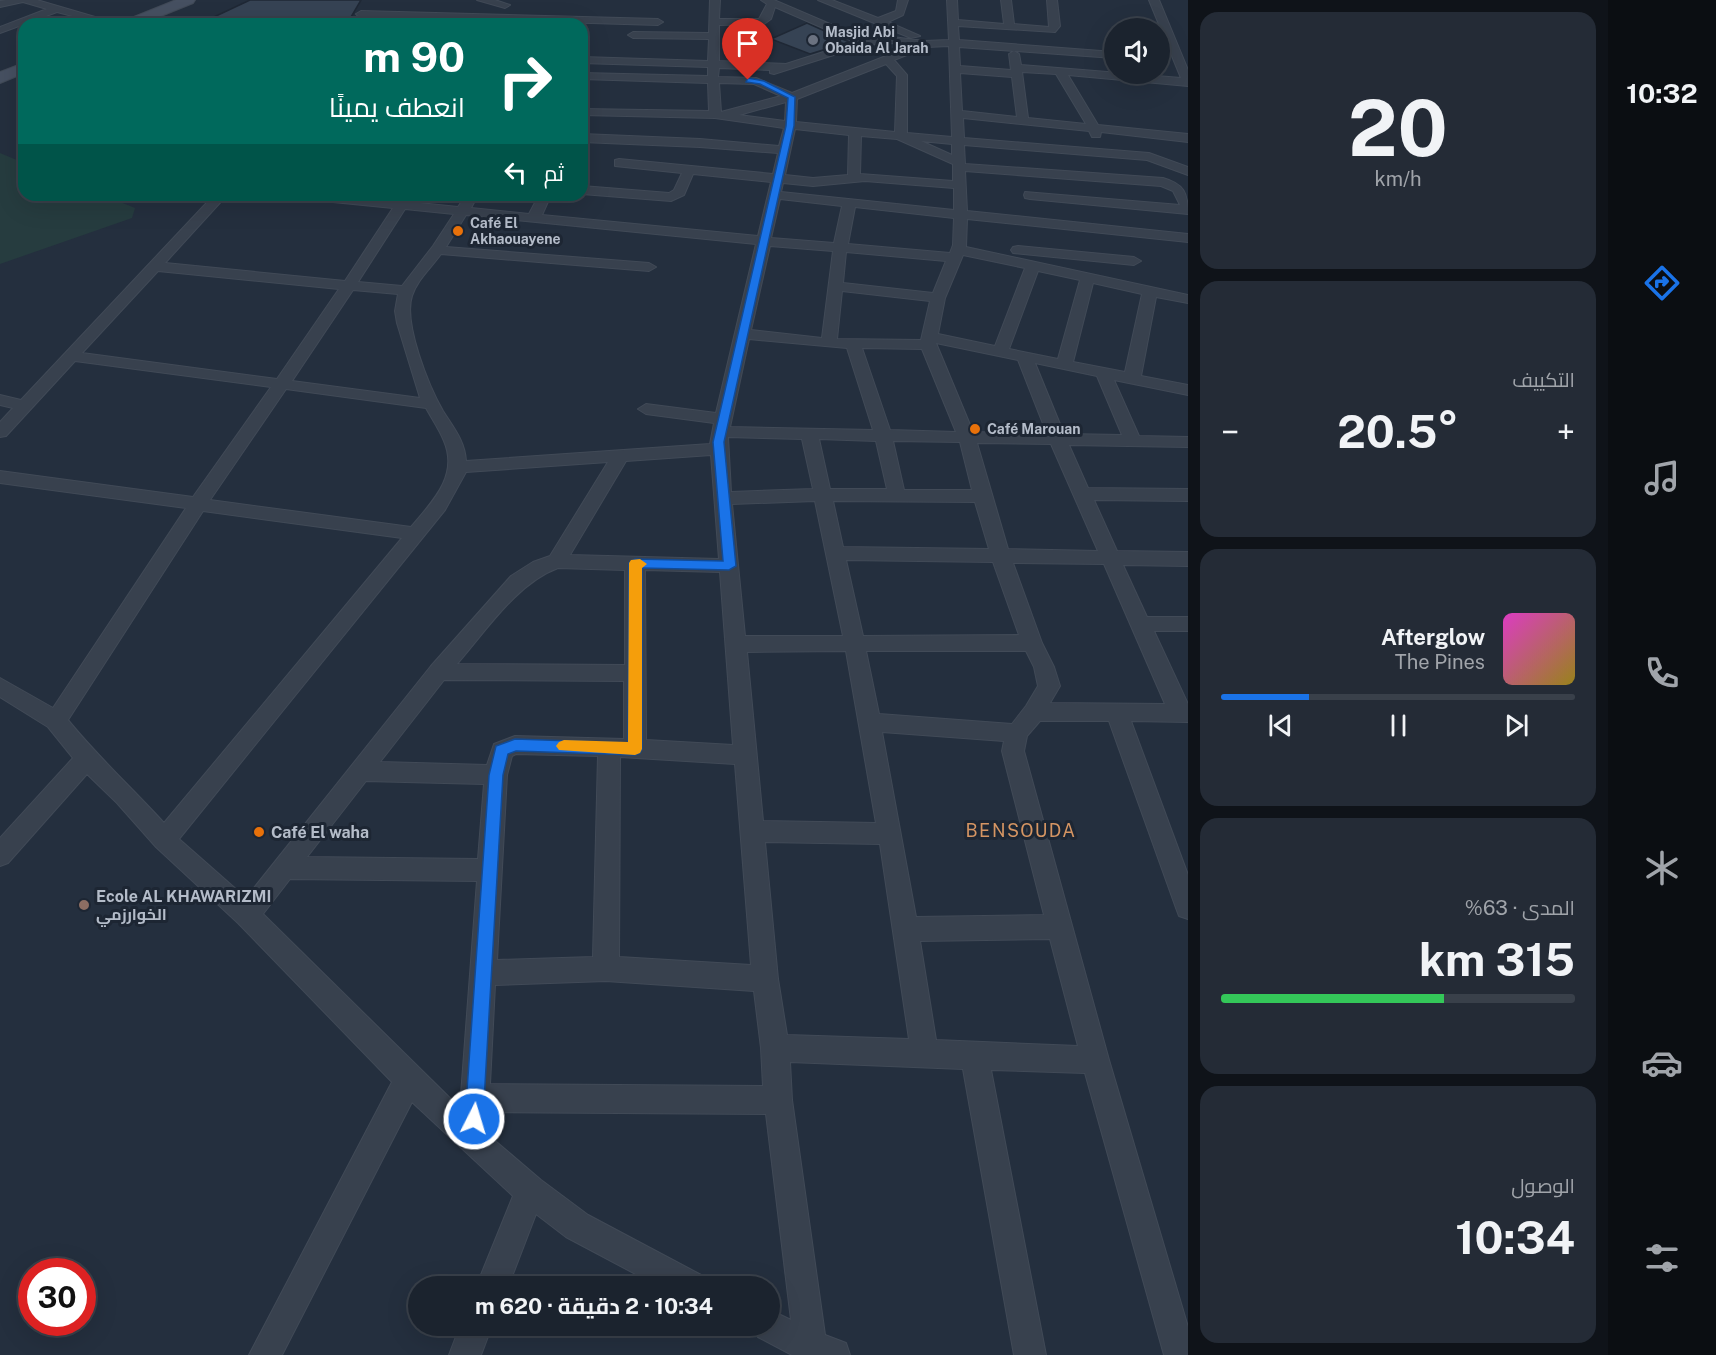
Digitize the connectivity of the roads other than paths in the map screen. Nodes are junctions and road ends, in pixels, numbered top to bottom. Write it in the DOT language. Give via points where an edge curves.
graph roads {
  1 [pos="20,0"];
  2 [pos="26,0"];
  3 [pos="78,0"];
  4 [pos="188,0"];
  5 [pos="370,0"];
  6 [pos="715,0"];
  7 [pos="822,0"];
  8 [pos="903,0"];
  9 [pos="952,0"];
  10 [pos="1006,0"];
  11 [pos="1052,0"];
  12 [pos="1154,0"];
  13 [pos="769,1"];
  14 [pos="477,2"];
  15 [pos="0,4"];
  16 [pos="57,8"];
  17 [pos="362,14"];
  18 [pos="32,18"];
  19 [pos="93,18"];
  20 [pos="144,18"];
  21 [pos="360,18"];
  22 [pos="448,18"];
  23 [pos="514,18"];
  24 [pos="588,21"];
  25 [pos="658,21"];
  26 [pos="878,21"];
  27 [pos="714,22"];
  28 [pos="18,23"];
  29 [pos="1009,27"];
  30 [pos="1,30"];
  31 [pos="953,33"];
  32 [pos="16,35"];
  33 [pos="624,35"];
  34 [pos="714,36"];
  35 [pos="864,42"];
  36 [pos="929,44"];
  37 [pos="1013,47"];
  38 [pos="1104,54"];
  39 [pos="888,59"];
  40 [pos="588,60"];
  41 [pos="713,64"];
  42 [pos="787,67"];
  43 [pos="955,69"];
  44 [pos="18,70"];
  45 [pos="1016,71"];
  46 [pos="1060,71"];
  47 [pos="588,76"];
  48 [pos="0,78"];
  49 [pos="713,79"];
  50 [pos="748,80"];
  51 [pos="1188,82"];
  52 [pos="792,97"];
  53 [pos="588,113"];
  54 [pos="957,114"];
  55 [pos="1023,120"];
  56 [pos="708,125"];
  57 [pos="790,126"];
  58 [pos="1094,127"];
  59 [pos="855,132"];
  60 [pos="901,136"];
  61 [pos="588,138"];
  62 [pos="1188,138"];
  63 [pos="626,140"];
  64 [pos="958,140"];
  65 [pos="1180,148"];
  66 [pos="783,150"];
  67 [pos="1102,153"];
  68 [pos="1149,157"];
  69 [pos="689,170"];
  70 [pos="1188,171"];
  71 [pos="960,172"];
  72 [pos="1028,174"];
  73 [pos="854,177"];
  74 [pos="614,178"];
  75 [pos="1110,179"];
  76 [pos="775,187"];
  77 [pos="588,188"];
  78 [pos="1030,195"];
  79 [pos="215,201"];
  80 [pos="377,201"];
  81 [pos="542,201"];
  82 [pos="467,203"];
  83 [pos="849,203"];
  84 [pos="401,205"];
  85 [pos="1188,209"];
  86 [pos="961,214"];
  87 [pos="533,219"];
  88 [pos="1032,221"];
  89 [pos="1127,231"];
  90 [pos="1188,238"];
  91 [pos="764,241"];
  92 [pos="840,248"];
  93 [pos="437,250"];
  94 [pos="958,251"];
  95 [pos="1134,261"];
  96 [pos="1033,265"];
  97 [pos="155,266"];
  98 [pos="648,267"];
  99 [pos="1088,277"];
  100 [pos="351,284"];
  101 [pos="836,286"];
  102 [pos="1145,290"];
  103 [pos="406,291"];
  104 [pos="938,298"];
  105 [pos="1188,299"];
  106 [pos="744,334"];
  107 [pos="928,341"];
  108 [pos="829,343"];
  109 [pos="853,344"];
  110 [pos="1000,352"];
  111 [pos="71,356"];
  112 [pos="1025,357"];
  113 [pos="1064,365"];
  114 [pos="1104,374"];
  115 [pos="1132,379"];
  116 [pos="281,384"];
  117 [pos="1188,390"];
  118 [pos="0,400"];
  119 [pos="431,404"];
  120 [pos="24,406"];
  121 [pos="646,409"];
  122 [pos="0,432"];
  123 [pos="722,433"];
  124 [pos="809,433"];
  125 [pos="883,435"];
  126 [pos="967,438"];
  127 [pos="1059,440"];
  128 [pos="1133,441"];
  129 [pos="1188,442"];
  130 [pos="620,457"];
  131 [pos="458,467"];
  132 [pos="0,477"];
  133 [pos="1084,494"];
  134 [pos="823,495"];
  135 [pos="1188,495"];
  136 [pos="897,496"];
  137 [pos="982,496"];
  138 [pos="723,498"];
  139 [pos="198,504"];
  140 [pos="416,534"];
  141 [pos="835,553"];
  142 [pos="1001,557"];
  143 [pos="1112,560"];
  144 [pos="1188,560"];
  145 [pos="557,561"];
  146 [pos="635,563"];
  147 [pos="729,566"];
  148 [pos="1140,624"];
  149 [pos="1188,624"];
  150 [pos="1032,643"];
  151 [pos="735,644"];
  152 [pos="855,644"];
  153 [pos="438,672"];
  154 [pos="635,673"];
  155 [pos="0,686"];
  156 [pos="1034,712"];
  157 [pos="1117,713"];
  158 [pos="1184,713"];
  159 [pos="56,721"];
  160 [pos="870,722"];
  161 [pos="1017,733"];
  162 [pos="609,747"];
  163 [pos="635,749"];
  164 [pos="745,755"];
  165 [pos="86,759"];
  166 [pos="360,771"];
  167 [pos="496,775"];
  168 [pos="752,831"];
  169 [pos="890,834"];
  170 [pos="164,840"];
  171 [pos="0,855"];
  172 [pos="283,868"];
  173 [pos="491,870"];
  174 [pos="1188,907"];
  175 [pos="247,915"];
  176 [pos="1059,927"];
  177 [pos="907,930"];
  178 [pos="606,969"];
  179 [pos="484,973"];
  180 [pos="765,980"];
  181 [pos="775,1048"];
  182 [pos="924,1052"];
  183 [pos="975,1057"];
  184 [pos="1095,1060"];
  185 [pos="409,1078"];
  186 [pos="476,1098"];
  187 [pos="778,1100"];
  188 [pos="472,1140"];
  189 [pos="530,1191"];
  190 [pos="496,1276"];
  191 [pos="671,1276"];
  192 [pos="780,1332"];
  193 [pos="472,1336"];
  194 [pos="817,1352"];
  195 [pos="265,1355"];
  196 [pos="465,1355"];
  197 [pos="1030,1355"];
  198 [pos="1180,1355"];
  1 -- 15 [label="street"];
  2 -- 16 [label="street"];
  3 -- 16 [label="street"];
  4 -- 20 [label="main road"];
  5 -- 17 [label="street"];
  6 -- 27 [label="street"];
  7 -- 26 [label="street"];
  8 -- 26 [label="street" via="904,9 899,15"];
  9 -- 31 [label="street"];
  10 -- 29 [label="street"];
  11 -- 29 [label="street" via="1054,28"];
  12 -- 51 [label="street" via="1174,59"];
  13 -- 27 [label="street" via="767,17 761,22"];
  13 -- 35 [label="street"];
  14 -- 23 [label="street" via="518,5"];
  16 -- 18 [label="street"];
  16 -- 19 [label="street"];
  17 -- 21 [label="street"];
  17 -- 22 [label="street"];
  24 -- 25 [label="street"];
  26 -- 36 [label="street"];
  27 -- 34 [label="street"];
  28 -- 30 [label="street"];
  29 -- 31 [label="street"];
  30 -- 32 [label="street"];
  31 -- 36 [label="street"];
  31 -- 37 [label="street"];
  31 -- 43 [label="street"];
  33 -- 34 [label="street"];
  34 -- 41 [label="street"];
  35 -- 36 [label="street"];
  35 -- 42 [label="street"];
  36 -- 39 [label="street"];
  37 -- 38 [label="street"];
  37 -- 45 [label="street"];
  39 -- 52 [label="street"];
  39 -- 60 [label="street" via="902,75"];
  40 -- 41 [label="street"];
  41 -- 42 [label="street"];
  41 -- 49 [label="street"];
  42 -- 50 [label="street"];
  43 -- 45 [label="street"];
  43 -- 54 [label="street"];
  44 -- 48 [label="main road"];
  45 -- 46 [label="street"];
  45 -- 55 [label="street"];
  46 -- 51 [label="street"];
  46 -- 58 [label="street"];
  47 -- 49 [label="street"];
  49 -- 50 [label="street"];
  49 -- 56 [label="street"];
  50 -- 52 [label="street" via="762,82"];
  52 -- 56 [label="street"];
  52 -- 57 [label="street"];
  53 -- 56 [label="street"];
  54 -- 55 [label="street"];
  54 -- 64 [label="street"];
  55 -- 58 [label="street"];
  56 -- 57 [label="street"];
  56 -- 63 [label="street"];
  56 -- 66 [label="street"];
  57 -- 59 [label="street"];
  57 -- 66 [label="street"];
  58 -- 62 [label="street"];
  58 -- 67 [label="street"];
  59 -- 60 [label="street"];
  59 -- 73 [label="street"];
  60 -- 64 [label="street"];
  60 -- 71 [label="street"];
  61 -- 63 [label="street"];
  63 -- 74 [label="street"];
  64 -- 67 [label="street"];
  64 -- 71 [label="street"];
  65 -- 68 [label="street"];
  66 -- 76 [label="street"];
  67 -- 68 [label="street"];
  67 -- 75 [label="street"];
  68 -- 70 [label="street"];
  69 -- 74 [label="street"];
  69 -- 74 [label="street" via="679,192 671,197"];
  69 -- 76 [label="street"];
  71 -- 72 [label="street"];
  71 -- 73 [label="street"];
  71 -- 86 [label="street"];
  72 -- 75 [label="street"];
  72 -- 78 [label="street"];
  73 -- 76 [label="street"];
  74 -- 77 [label="street"];
  75 -- 85 [label="street" via="1151,180 1171,185"];
  76 -- 83 [label="street"];
  76 -- 91 [label="street"];
  78 -- 85 [label="street"];
  78 -- 88 [label="street"];
  79 -- 97 [label="street"];
  80 -- 84 [label="street"];
  81 -- 87 [label="street"];
  82 -- 84 [label="street"];
  82 -- 87 [label="street"];
  82 -- 93 [label="street"];
  83 -- 86 [label="street"];
  83 -- 92 [label="street"];
  84 -- 100 [label="street"];
  86 -- 88 [label="street"];
  86 -- 94 [label="street"];
  87 -- 91 [label="street"];
  88 -- 89 [label="street"];
  89 -- 90 [label="street"];
  89 -- 95 [label="street"];
  91 -- 92 [label="street"];
  91 -- 106 [label="street"];
  92 -- 94 [label="street"];
  92 -- 101 [label="street"];
  93 -- 98 [label="street"];
  93 -- 103 [label="street"];
  94 -- 95 [label="street"];
  94 -- 96 [label="street"];
  94 -- 104 [label="street"];
  95 -- 102 [label="street"];
  96 -- 99 [label="street"];
  96 -- 110 [label="street"];
  97 -- 100 [label="street"];
  97 -- 111 [label="street"];
  99 -- 102 [label="street"];
  99 -- 113 [label="street"];
  100 -- 103 [label="street"];
  100 -- 116 [label="street"];
  101 -- 104 [label="street"];
  101 -- 108 [label="street"];
  102 -- 105 [label="street"];
  102 -- 115 [label="street"];
  103 -- 119 [label="street" via="402,313"];
  104 -- 107 [label="street"];
  106 -- 108 [label="street"];
  106 -- 123 [label="street"];
  107 -- 109 [label="street"];
  107 -- 110 [label="street"];
  107 -- 126 [label="street"];
  108 -- 109 [label="street"];
  109 -- 125 [label="street"];
  110 -- 112 [label="street"];
  111 -- 116 [label="street"];
  111 -- 120 [label="street"];
  112 -- 113 [label="street"];
  112 -- 127 [label="street"];
  113 -- 114 [label="street"];
  114 -- 115 [label="street"];
  114 -- 128 [label="street"];
  115 -- 117 [label="street"];
  116 -- 119 [label="street"];
  116 -- 139 [label="street"];
  118 -- 120 [label="street"];
  119 -- 131 [label="street" via="449,431"];
  120 -- 122 [label="street"];
  121 -- 123 [label="street"];
  123 -- 124 [label="street"];
  123 -- 130 [label="street"];
  123 -- 138 [label="street"];
  124 -- 125 [label="street"];
  124 -- 134 [label="street"];
  125 -- 126 [label="street"];
  125 -- 136 [label="street"];
  126 -- 127 [label="street"];
  126 -- 137 [label="street"];
  127 -- 128 [label="street"];
  127 -- 133 [label="street"];
  128 -- 129 [label="street"];
  130 -- 131 [label="street"];
  130 -- 145 [label="street"];
  131 -- 140 [label="street" via="439,506"];
  132 -- 139 [label="street"];
  133 -- 135 [label="street"];
  133 -- 143 [label="street"];
  134 -- 136 [label="street"];
  134 -- 138 [label="street"];
  134 -- 141 [label="street"];
  136 -- 137 [label="street"];
  137 -- 142 [label="street"];
  138 -- 147 [label="street"];
  139 -- 140 [label="street"];
  139 -- 159 [label="street"];
  140 -- 170 [label="street"];
  141 -- 142 [label="street"];
  141 -- 152 [label="street"];
  142 -- 143 [label="street"];
  142 -- 150 [label="street"];
  143 -- 144 [label="street"];
  143 -- 148 [label="street"];
  145 -- 146 [label="street"];
  145 -- 153 [label="street" via="518,581"];
  146 -- 147 [label="street"];
  146 -- 154 [label="street"];
  147 -- 151 [label="street"];
  148 -- 149 [label="street"];
  148 -- 158 [label="street"];
  150 -- 152 [label="street"];
  150 -- 156 [label="street" via="1048,686"];
  151 -- 152 [label="street"];
  151 -- 164 [label="street"];
  152 -- 160 [label="street"];
  153 -- 154 [label="street"];
  153 -- 166 [label="street"];
  154 -- 163 [label="street"];
  155 -- 159 [label="street"];
  156 -- 157 [label="street"];
  156 -- 161 [label="street"];
  157 -- 158 [label="street"];
  157 -- 174 [label="street"];
  159 -- 165 [label="street"];
  160 -- 161 [label="street"];
  160 -- 169 [label="street"];
  161 -- 176 [label="street" via="1013,752"];
  162 -- 163 [label="street"];
  162 -- 167 [label="street" via="515,745 502,750"];
  162 -- 178 [label="street"];
  163 -- 164 [label="street"];
  164 -- 168 [label="street"];
  165 -- 170 [label="street"];
  165 -- 171 [label="street"];
  166 -- 167 [label="street"];
  166 -- 172 [label="street"];
  167 -- 173 [label="street"];
  168 -- 169 [label="street"];
  168 -- 180 [label="street"];
  169 -- 177 [label="street"];
  170 -- 175 [label="street"];
  172 -- 173 [label="street"];
  172 -- 175 [label="street"];
  173 -- 179 [label="street"];
  175 -- 185 [label="street"];
  176 -- 177 [label="street"];
  176 -- 184 [label="street"];
  177 -- 182 [label="street"];
  178 -- 179 [label="street"];
  178 -- 180 [label="street"];
  179 -- 186 [label="street"];
  180 -- 181 [label="street"];
  181 -- 182 [label="street"];
  181 -- 187 [label="street"];
  182 -- 183 [label="street"];
  183 -- 184 [label="street"];
  183 -- 197 [label="street"];
  184 -- 198 [label="street"];
  185 -- 188 [label="street"];
  185 -- 195 [label="street"];
  186 -- 187 [label="street"];
  186 -- 188 [label="street"];
  187 -- 194 [label="street"];
  188 -- 189 [label="street"];
  189 -- 190 [label="street"];
  189 -- 191 [label="street" via="577,1226"];
  192 -- 194 [label="street"];
  193 -- 196 [label="street"];
}
